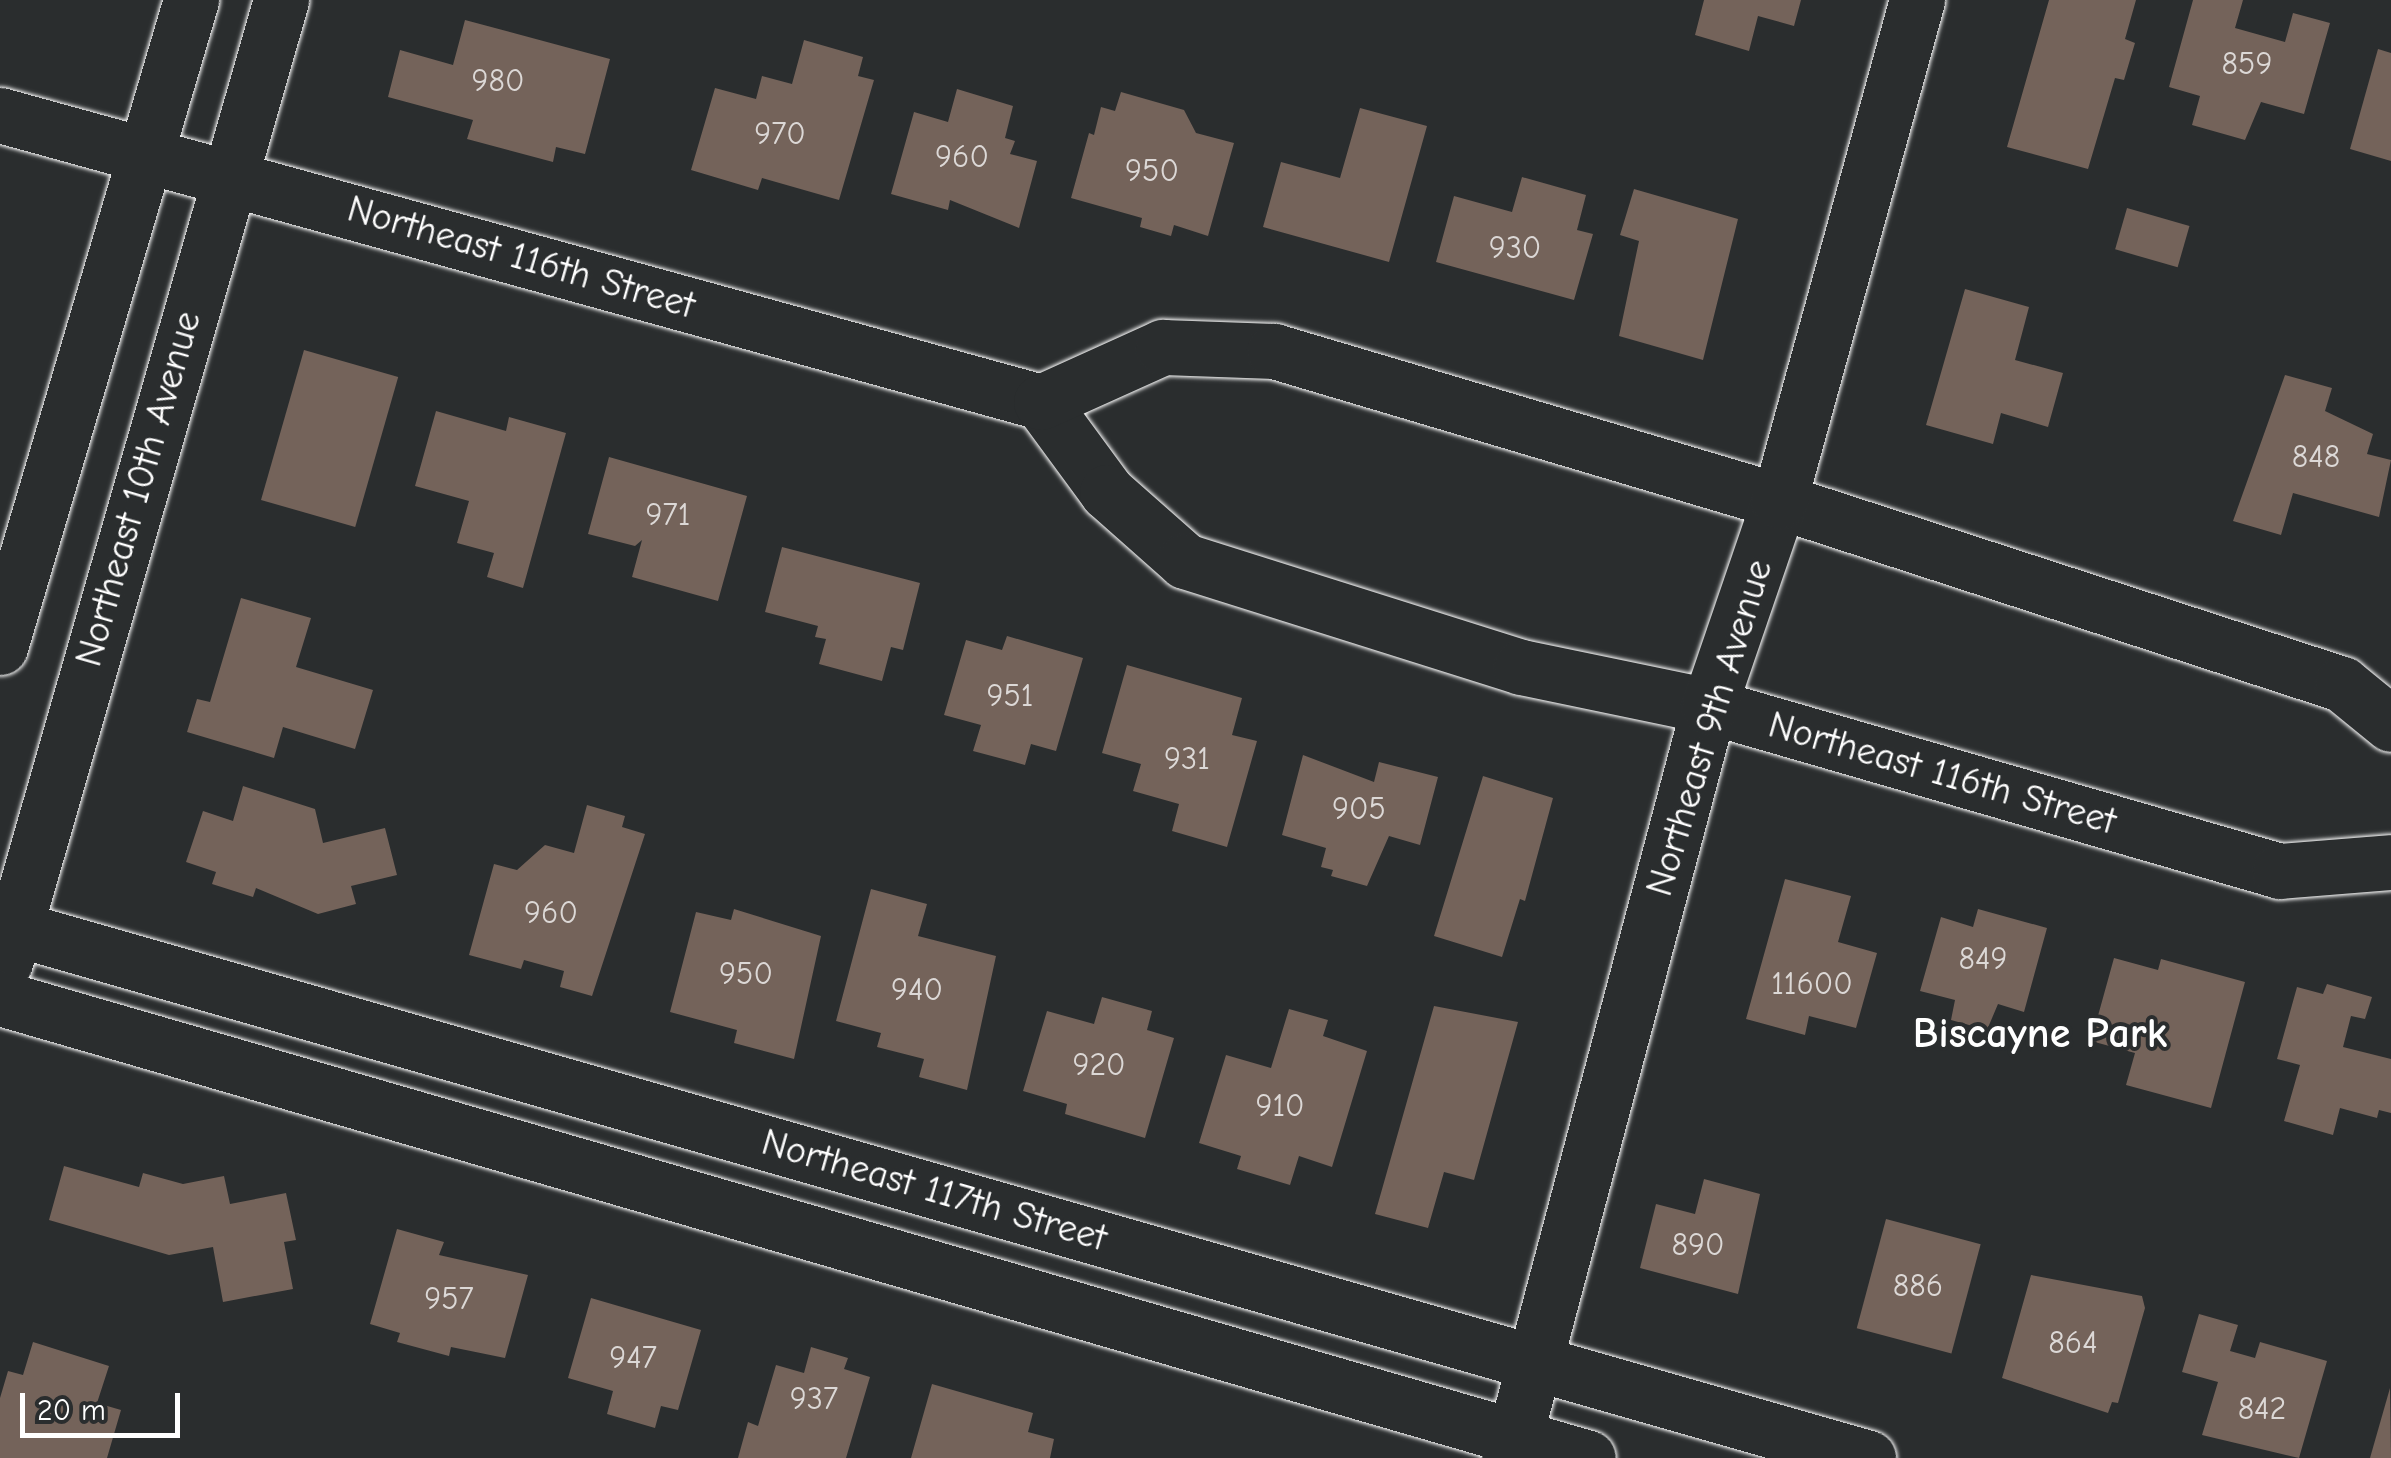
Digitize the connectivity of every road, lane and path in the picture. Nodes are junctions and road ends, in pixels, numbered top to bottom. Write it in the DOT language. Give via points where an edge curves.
graph roads {
  1 [pos="192,0"];
  2 [pos="281,0"];
  3 [pos="1917,0"];
  4 [pos="0,115"];
  5 [pos="150,156"];
  6 [pos="228,176"];
  7 [pos="1041,402"];
  8 [pos="1779,501"];
  9 [pos="0,647"];
  10 [pos="1709,706"];
  11 [pos="2391,724"];
  12 [pos="2391,862"];
  13 [pos="7,926"];
  14 [pos="0,979"];
  15 [pos="0,998"];
  16 [pos="1537,1362"];
  17 [pos="1512,1448"];
  18 [pos="1588,1458"];
  19 [pos="1868,1458"];
  1 -- 5 [label="street"];
  2 -- 6 [label="street, Northeast 10th Avenue"];
  3 -- 8 [label="street, Northeast 9th Avenue"];
  4 -- 5 [label="street, Northeast 116th Street"];
  5 -- 6 [label="street, Northeast 116th Street"];
  5 -- 9 [label="street"];
  6 -- 7 [label="street, Northeast 116th Street"];
  6 -- 13 [label="street, Northeast 10th Avenue"];
  7 -- 8 [label="street" via="1164,347 1274,351"];
  7 -- 10 [label="street, Northeast 116th Street" via="1107,492 1185,560 1522,667"];
  8 -- 10 [label="street, Northeast 9th Avenue"];
  8 -- 11 [label="street" via="2342,684"];
  10 -- 12 [label="street, Northeast 116th Street" via="2280,871"];
  10 -- 16 [label="street, Northeast 9th Avenue"];
  13 -- 14 [label="street, Northeast 10th Avenue"];
  13 -- 16 [label="street, Northeast 117th Street"];
  15 -- 17 [label="street, Northeast 117th Street"];
  16 -- 17 [label="street, Northeast 9th Avenue"];
  16 -- 19 [label="street, Northeast 117th Street"];
  17 -- 18 [label="street, Northeast 117th Street"];
}
